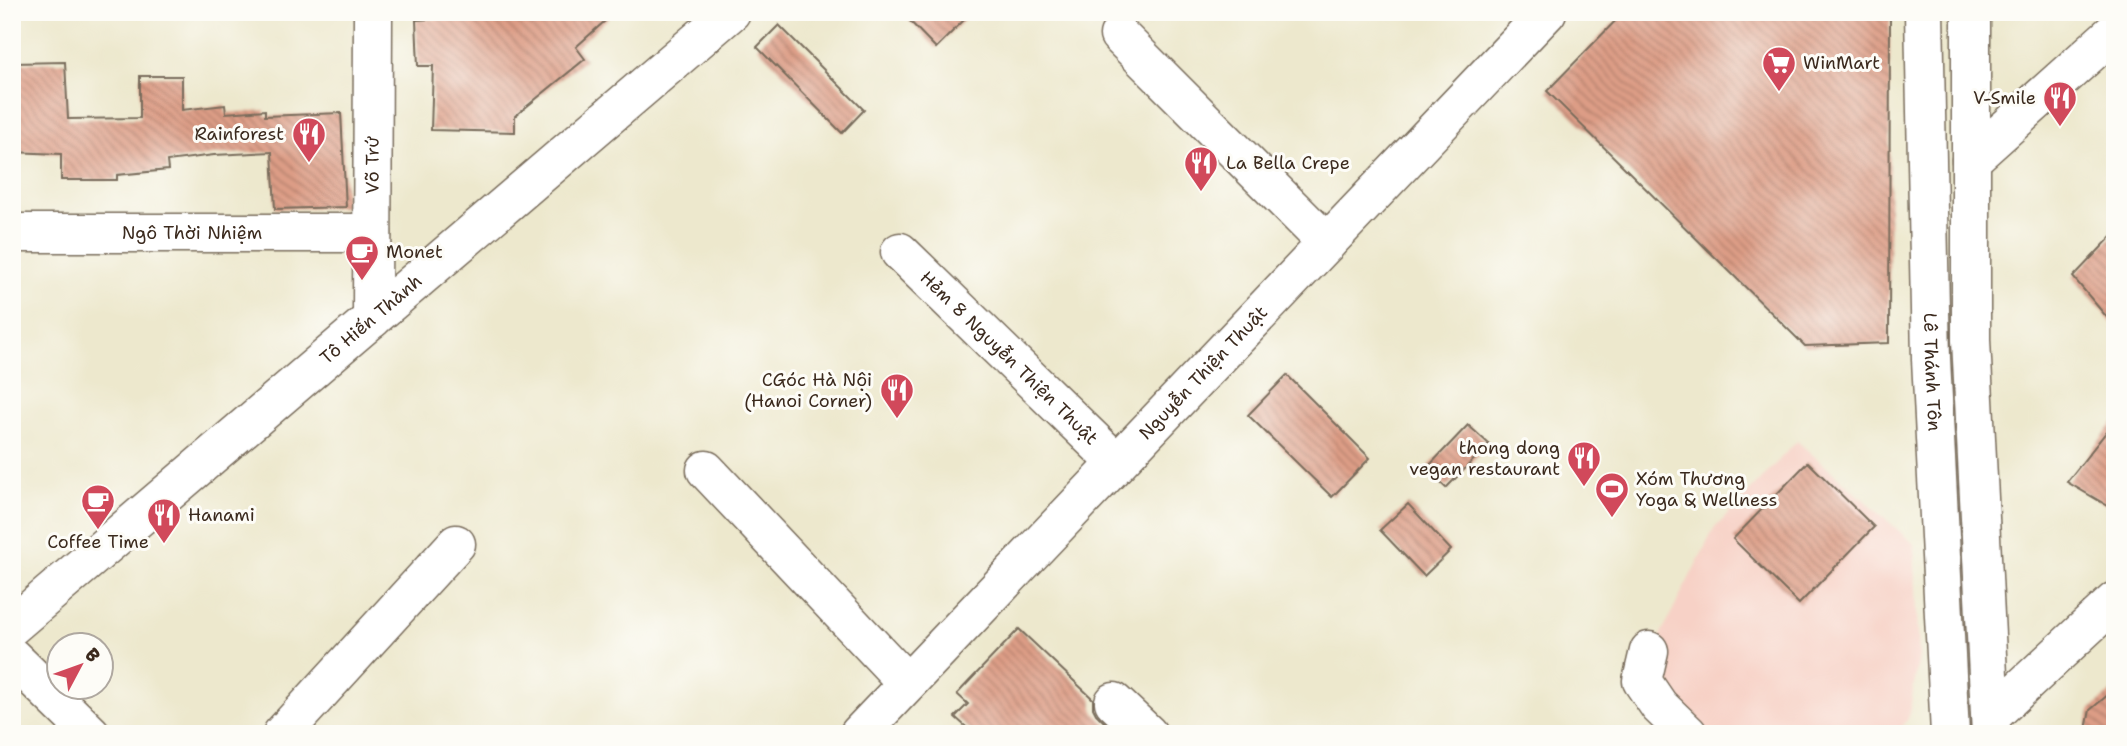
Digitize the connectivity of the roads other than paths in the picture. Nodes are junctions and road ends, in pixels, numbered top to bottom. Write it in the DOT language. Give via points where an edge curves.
graph roads {
  1 [pos="373,12"];
  2 [pos="731,12"];
  3 [pos="1547,12"];
  4 [pos="1924,12"];
  5 [pos="1971,12"];
  6 [pos="2115,31"];
  7 [pos="1119,35"];
  8 [pos="1971,160"];
  9 [pos="1927,164"];
  10 [pos="12,233"];
  11 [pos="372,233"];
  12 [pos="1326,243"];
  13 [pos="900,252"];
  14 [pos="372,319"];
  15 [pos="1972,345"];
  16 [pos="1931,359"];
  17 [pos="1117,463"];
  18 [pos="706,470"];
  19 [pos="456,544"];
  20 [pos="2115,601"];
  21 [pos="12,626"];
  22 [pos="1649,651"];
  23 [pos="12,657"];
  24 [pos="907,683"];
  25 [pos="1114,702"];
  26 [pos="1985,728"];
  27 [pos="91,734"];
  28 [pos="282,734"];
  29 [pos="859,734"];
  30 [pos="1148,734"];
  31 [pos="1688,734"];
  32 [pos="1950,734"];
  1 -- 11 [label="street, Võ Trứ"];
  2 -- 14 [label="street, Tô Hiến Thành"];
  3 -- 12 [label="street, Nguyễn Thiện Thuật"];
  4 -- 9 [label="street, Lê Thánh Tôn"];
  5 -- 8 [label="street"];
  6 -- 8 [label="street"];
  7 -- 12 [label="street"];
  8 -- 9 [label="street"];
  8 -- 15 [label="street"];
  9 -- 16 [label="street, Lê Thánh Tôn"];
  10 -- 11 [label="street, Ngô Thời Nhiệm"];
  11 -- 14 [label="street, Võ Trứ"];
  12 -- 17 [label="street, Nguyễn Thiện Thuật"];
  13 -- 17 [label="street, Hẻm 8 Nguyễn Thiện Thuật"];
  14 -- 21 [label="street, Tô Hiến Thành"];
  15 -- 16 [label="street"];
  15 -- 26 [label="street"];
  16 -- 32 [label="street, Lê Thánh Tôn"];
  17 -- 24 [label="street, Nguyễn Thiện Thuật"];
  18 -- 24 [label="street"];
  19 -- 28 [label="street"];
  20 -- 26 [label="street"];
  22 -- 31 [label="street" via="1642,681 1659,706"];
  23 -- 27 [label="street"];
  24 -- 29 [label="street, Nguyễn Thiện Thuật"];
  25 -- 30 [label="street"];
}
